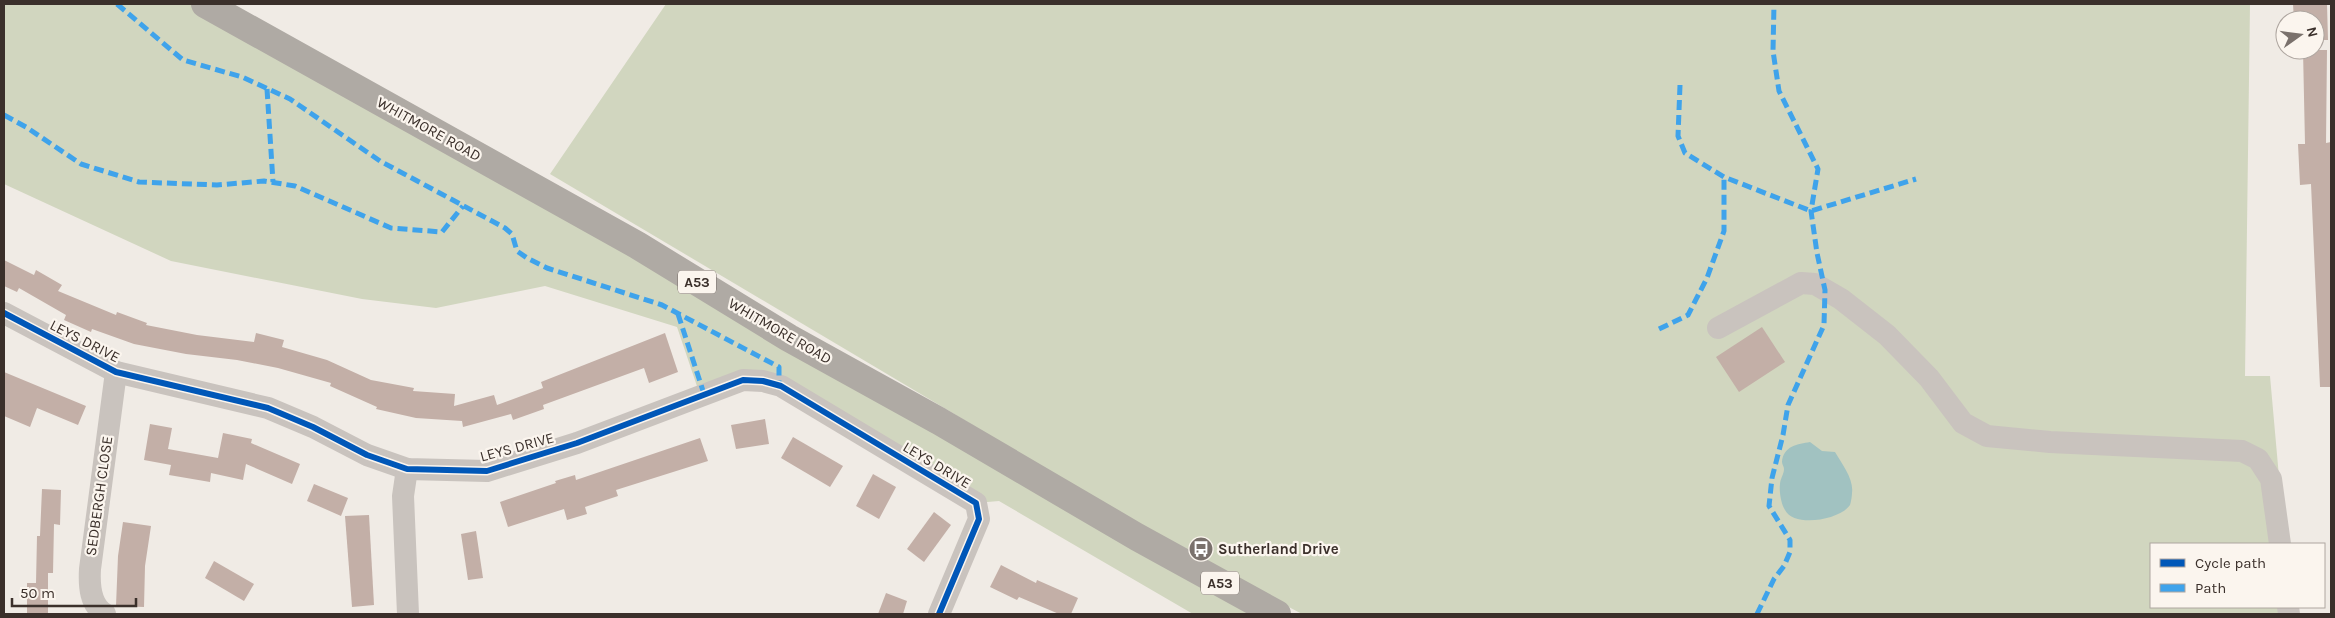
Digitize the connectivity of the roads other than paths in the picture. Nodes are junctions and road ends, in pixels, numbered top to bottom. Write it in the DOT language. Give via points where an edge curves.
graph roads {
  1 [pos="205,4"];
  2 [pos="4,312"];
  3 [pos="1718,328"];
  4 [pos="116,372"];
  5 [pos="407,469"];
  6 [pos="2280,543"];
  7 [pos="1250,608"];
  8 [pos="105,614"];
  9 [pos="408,614"];
  10 [pos="939,614"];
  11 [pos="1277,614"];
  1 -- 7 [label="highway, WHITMORE ROAD / A53" via="637,245 789,338 1137,538"];
  2 -- 4 [label="street, LEYS DRIVE"];
  3 -- 6 [label="street" via="1801,283 1815,284 1841,299 1888,335 1929,378 1963,423 1987,436 2242,451 2258,460 2271,479"];
  4 -- 5 [label="street, LEYS DRIVE" via="268,408 367,455"];
  4 -- 8 [label="street, SEDBERGH CLOSE" via="89,588 97,609"];
  5 -- 9 [label="street" via="403,496"];
  5 -- 10 [label="street, LEYS DRIVE" via="487,471 577,443 743,380 763,381 781,386 976,503 979,519"];
  7 -- 11 [label="highway, WHITMORE ROAD / A53"];
}
